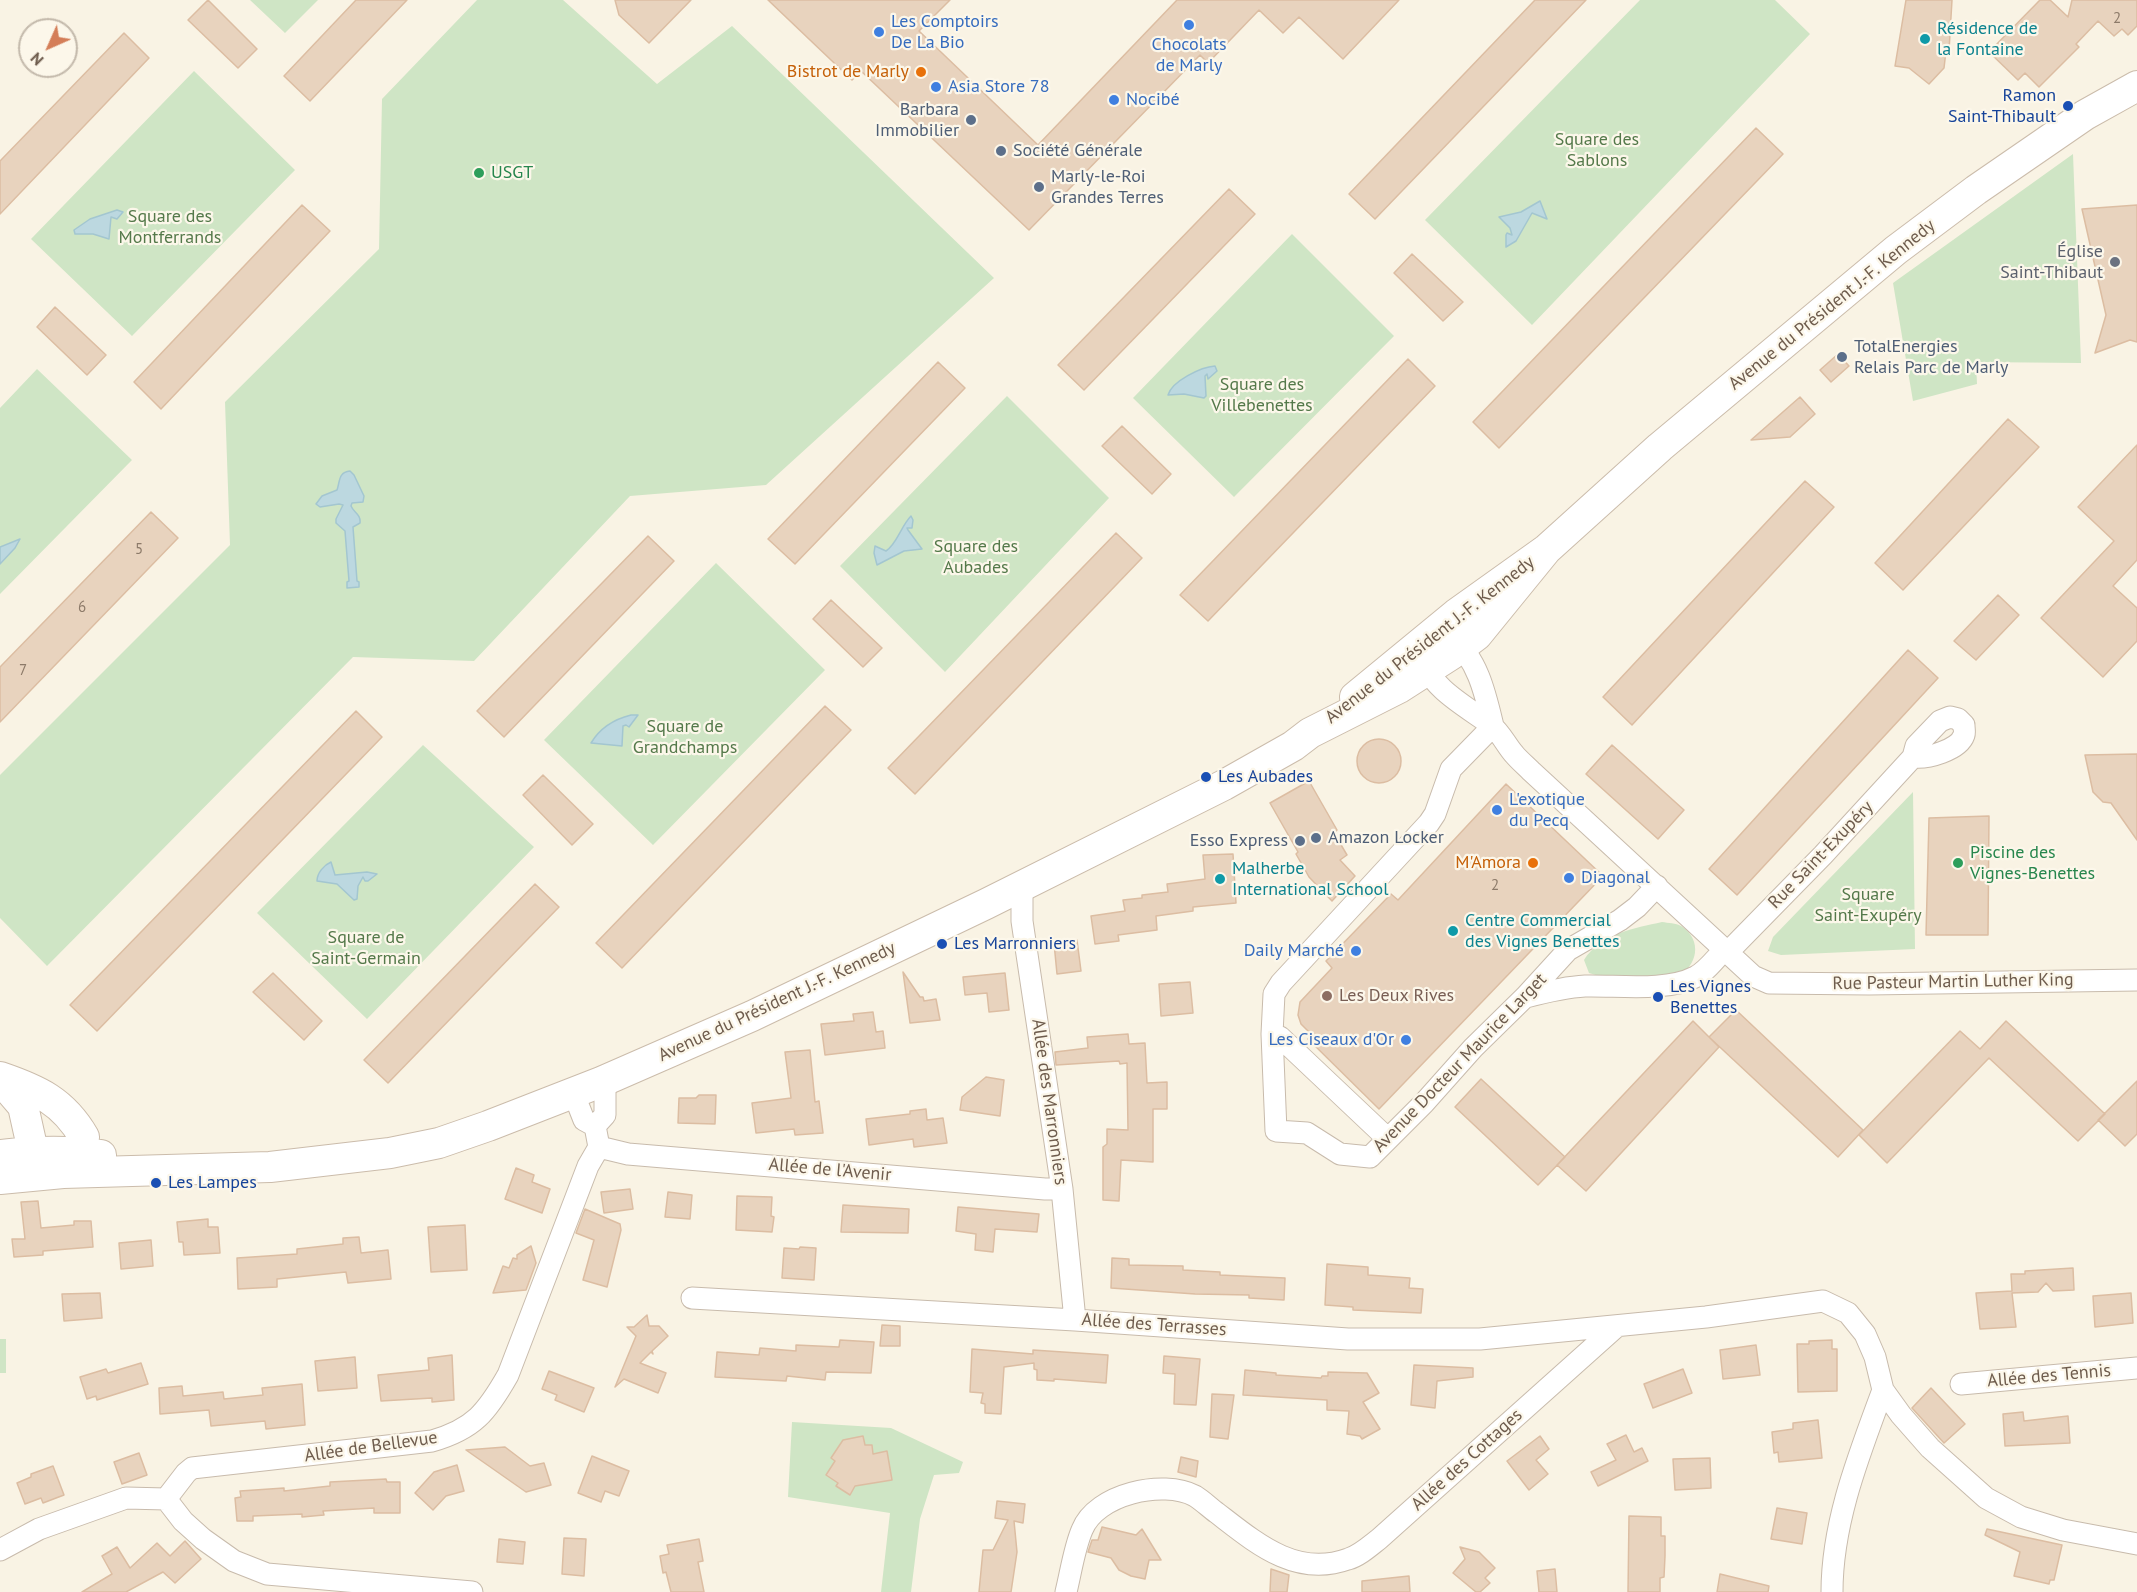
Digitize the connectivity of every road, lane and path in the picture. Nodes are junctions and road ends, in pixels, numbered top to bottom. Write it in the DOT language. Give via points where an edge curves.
graph roads {
  1 [pos="2137,86"];
  2 [pos="1547,549"];
  3 [pos="1429,637"];
  4 [pos="1461,646"];
  5 [pos="1426,671"];
  6 [pos="1493,726"];
  7 [pos="1313,731"];
  8 [pos="1913,757"];
  9 [pos="1022,886"];
  10 [pos="1657,886"];
  11 [pos="1568,950"];
  12 [pos="1726,950"];
  13 [pos="2137,980"];
  14 [pos="1583,986"];
  15 [pos="1525,997"];
  16 [pos="1272,1035"];
  17 [pos="0,1078"];
  18 [pos="601,1082"];
  19 [pos="573,1092"];
  20 [pos="597,1136"];
  21 [pos="1388,1139"];
  22 [pos="33,1152"];
  23 [pos="0,1155"];
  24 [pos="72,1162"];
  25 [pos="0,1179"];
  26 [pos="1062,1189"];
  27 [pos="692,1298"];
  28 [pos="1075,1320"];
  29 [pos="1616,1327"];
  30 [pos="2137,1368"];
  31 [pos="1961,1384"];
  32 [pos="1883,1390"];
  33 [pos="166,1499"];
  34 [pos="2137,1544"];
  35 [pos="0,1550"];
  36 [pos="472,1592"];
  37 [pos="1066,1592"];
  38 [pos="1832,1592"];
  1 -- 2 [label="main road, Avenue du Président J.-F. Kennedy" via="2085,115 1896,250 1668,440"];
  2 -- 3 [label="main road, Avenue du Président J.-F. Kennedy"];
  2 -- 4 [label="main road, Avenue du Président J.-F. Kennedy" via="1494,616"];
  3 -- 4 [label="street" via="1443,636"];
  3 -- 5 [label="street" via="1423,651"];
  3 -- 7 [label="main road, Avenue du Président J.-F. Kennedy"];
  4 -- 5 [label="main road, Avenue du Président J.-F. Kennedy"];
  4 -- 6 [label="street" via="1472,663"];
  5 -- 6 [label="street" via="1468,710"];
  5 -- 7 [label="main road, Avenue du Président J.-F. Kennedy"];
  6 -- 10 [label="street" via="1514,754"];
  6 -- 16 [label="street" via="1451,769 1429,823 1281,982 1274,994"];
  7 -- 9 [label="main road, Avenue du Président J.-F. Kennedy" via="1224,785"];
  8 -- 12 [label="street, Rue Saint-Exupéry" via="1823,855"];
  9 -- 18 [label="main road, Avenue du Président J.-F. Kennedy" via="752,1016"];
  9 -- 26 [label="street, Allée des Marronniers" via="1022,921"];
  10 -- 11 [label="street, Avenue Docteur Maurice Larget" via="1629,914"];
  10 -- 12 [label="street"];
  11 -- 14 [label="street" via="1565,965 1570,977"];
  11 -- 15 [label="street, Avenue Docteur Maurice Larget"];
  12 -- 13 [label="street, Rue Pasteur Martin Luther King" via="1753,976 1769,983"];
  12 -- 14 [label="street, Rue Saint-Exupéry" via="1697,976 1682,983"];
  14 -- 15 [label="street, Rue Saint-Exupéry"];
  15 -- 21 [label="street, Avenue Docteur Maurice Larget"];
  16 -- 21 [label="street" via="1280,1037"];
  16 -- 21 [label="street, Avenue Docteur Maurice Larget" via="1275,1131 1307,1133 1340,1154 1370,1157"];
  17 -- 22 [label="main road" via="23,1106"];
  17 -- 24 [label="main road" via="27,1086 65,1110 84,1137"];
  18 -- 19 [label="main road, Avenue du Président J.-F. Kennedy"];
  18 -- 20 [label="street, Allée de Bellevue" via="605,1115"];
  19 -- 20 [label="street" via="584,1120"];
  19 -- 24 [label="main road, Avenue du Président J.-F. Kennedy" via="438,1143 390,1153 295,1166 205,1168"];
  20 -- 26 [label="street, Allée de l'Avenir" via="628,1154"];
  20 -- 33 [label="street, Allée de Bellevue" via="508,1375 495,1399 475,1421 453,1435 432,1441 192,1468"];
  22 -- 23 [label="main road, Avenue du Président J.-F. Kennedy"];
  22 -- 24 [label="main road, Avenue du Président J.-F. Kennedy"];
  24 -- 25 [label="main road, Avenue du Président J.-F. Kennedy"];
  26 -- 28 [label="street, Allée des Marronniers"];
  27 -- 28 [label="street, Allée des Terrasses"];
  28 -- 29 [label="street, Allée des Terrasses" via="1348,1339 1480,1339"];
  29 -- 32 [label="street" via="1823,1301 1848,1313 1865,1334"];
  29 -- 37 [label="street, Allée des Cottages" via="1379,1539 1350,1559 1322,1565 1293,1561 1262,1547 1194,1496 1166,1488 1133,1493 1100,1506 1082,1528"];
  30 -- 31 [label="street, Allée des Tennis"];
  32 -- 34 [label="street" via="1930,1448 1986,1498 2021,1517 2063,1530"];
  32 -- 38 [label="street" via="1843,1507"];
  33 -- 35 [label="street" via="126,1498 39,1530"];
  33 -- 36 [label="street" via="203,1539 234,1561 267,1574"];
}
